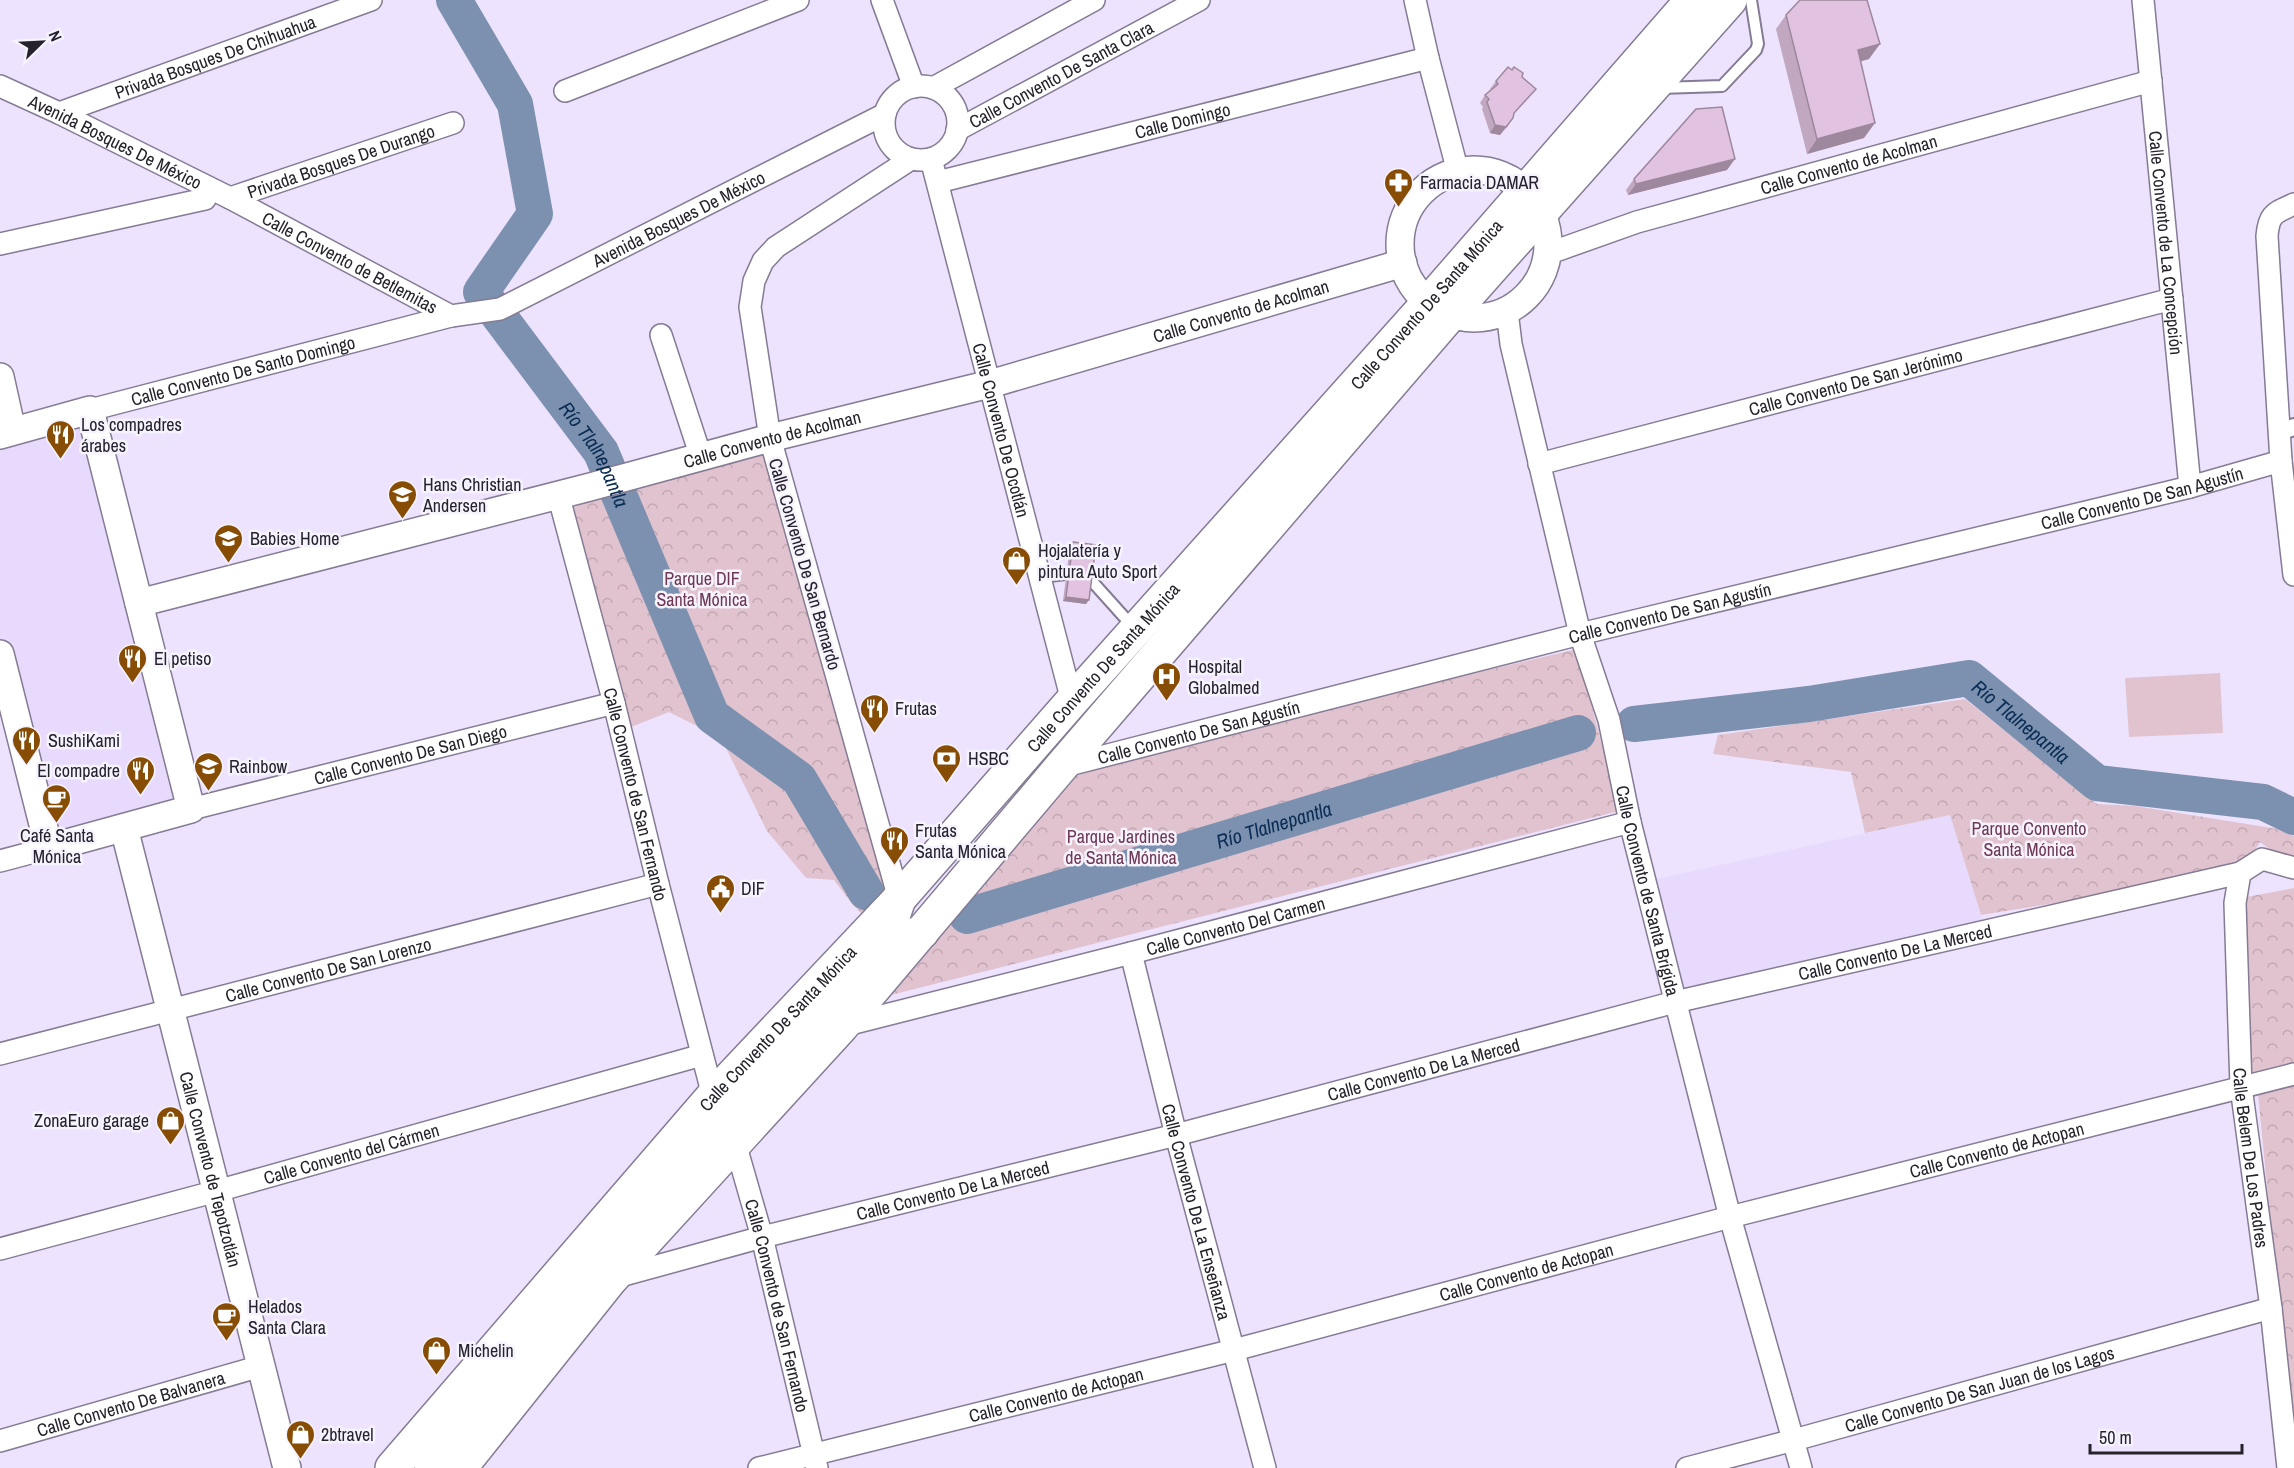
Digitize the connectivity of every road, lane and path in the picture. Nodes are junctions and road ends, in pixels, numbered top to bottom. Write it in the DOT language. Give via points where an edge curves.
graph roads {
  1 [pos="371,0"];
  2 [pos="798,0"];
  3 [pos="882,0"];
  4 [pos="1094,0"];
  5 [pos="1198,0"];
  6 [pos="1415,0"];
  7 [pos="1692,0"];
  8 [pos="1730,0"];
  9 [pos="1751,0"];
  10 [pos="2143,0"];
  11 [pos="1428,58"];
  12 [pos="2151,81"];
  13 [pos="0,86"];
  14 [pos="923,87"];
  15 [pos="1654,88"];
  16 [pos="565,91"];
  17 [pos="59,113"];
  18 [pos="885,114"];
  19 [pos="453,123"];
  20 [pos="957,130"];
  21 [pos="921,159"];
  22 [pos="1458,172"];
  23 [pos="938,182"];
  24 [pos="230,198"];
  25 [pos="205,199"];
  26 [pos="1533,202"];
  27 [pos="2294,204"];
  28 [pos="0,244"];
  29 [pos="1547,254"];
  30 [pos="1403,263"];
  31 [pos="2172,299"];
  32 [pos="1439,308"];
  33 [pos="1507,311"];
  34 [pos="461,316"];
  35 [pos="662,335"];
  36 [pos="0,377"];
  37 [pos="990,384"];
  38 [pos="90,410"];
  39 [pos="2287,429"];
  40 [pos="6,433"];
  41 [pos="770,438"];
  42 [pos="701,457"];
  43 [pos="2281,461"];
  44 [pos="1539,464"];
  45 [pos="2190,487"];
  46 [pos="558,494"];
  47 [pos="1066,574"];
  48 [pos="2294,575"];
  49 [pos="1040,577"];
  50 [pos="1090,579"];
  51 [pos="139,603"];
  52 [pos="1136,630"];
  53 [pos="1580,634"];
  54 [pos="0,654"];
  55 [pos="1072,701"];
  56 [pos="614,703"];
  57 [pos="1061,767"];
  58 [pos="191,809"];
  59 [pos="1630,822"];
  60 [pos="124,828"];
  61 [pos="49,848"];
  62 [pos="0,861"];
  63 [pos="2294,868"];
  64 [pos="2240,873"];
  65 [pos="658,884"];
  66 [pos="899,899"];
  67 [pos="922,932"];
  68 [pos="884,946"];
  69 [pos="1131,953"];
  70 [pos="1675,1002"];
  71 [pos="171,1010"];
  72 [pos="842,1026"];
  73 [pos="0,1054"];
  74 [pos="702,1055"];
  75 [pos="2294,1074"];
  76 [pos="2241,1087"];
  77 [pos="726,1118"];
  78 [pos="1176,1135"];
  79 [pos="217,1191"];
  80 [pos="1730,1217"];
  81 [pos="762,1237"];
  82 [pos="0,1249"];
  83 [pos="610,1279"];
  84 [pos="2271,1308"];
  85 [pos="1234,1350"];
  86 [pos="261,1366"];
  87 [pos="1794,1440"];
  88 [pos="0,1441"];
  89 [pos="815,1461"];
  90 [pos="287,1468"];
  91 [pos="392,1468"];
  92 [pos="430,1468"];
  93 [pos="460,1468"];
  94 [pos="759,1468"];
  95 [pos="1265,1468"];
  96 [pos="1687,1468"];
  97 [pos="1802,1468"];
  98 [pos="2288,1468"];
  1 -- 17 [label="street, Privada Bosques De Chihuahua"];
  2 -- 16 [label="street"];
  3 -- 14 [label="street"];
  4 -- 14 [label="street"];
  5 -- 20 [label="street, Calle Convento De Santa Clara"];
  6 -- 11 [label="street"];
  7 -- 26 [label="main road, Calle Convento De Santa Mónica"];
  8 -- 15 [label="main road, Calle Convento De Santa Mónica"];
  9 -- 15 [label="lane" via="1758,44 1727,82 1714,87"];
  10 -- 12 [label="street, Calle Convento de La Concepción"];
  11 -- 22 [label="street"];
  11 -- 23 [label="street, Calle Domingo"];
  12 -- 29 [label="street, Calle Convento de Acolman" via="1636,222"];
  12 -- 31 [label="street, Calle Convento de La Concepción"];
  13 -- 17 [label="street, Avenida Bosques De México"];
  14 -- 18 [label="street" via="901,92"];
  14 -- 20 [label="street" via="944,94 952,103"];
  15 -- 26 [label="main road, Calle Convento De Santa Mónica"];
  17 -- 24 [label="street, Avenida Bosques De México"];
  18 -- 21 [label="street" via="889,142 901,154"];
  18 -- 34 [label="street, Avenida Bosques De México" via="500,309"];
  19 -- 24 [label="street, Privada Bosques De Durango"];
  20 -- 21 [label="street" via="948,148"];
  21 -- 23 [label="street, Calle Convento De Ocotlán"];
  21 -- 41 [label="street, Calle Convento De San Bernardo" via="776,247 763,261 754,281 750,307"];
  22 -- 26 [label="street" via="1493,173 1510,180"];
  22 -- 30 [label="street" via="1427,187 1411,206 1402,230"];
  23 -- 37 [label="street, Calle Convento De Ocotlán"];
  24 -- 34 [label="street, Calle Convento de Betlemitas"];
  25 -- 28 [label="street"];
  26 -- 29 [label="street" via="1546,228"];
  26 -- 32 [label="main road, Calle Convento De Santa Mónica"];
  27 -- 39 [label="street" via="2268,221 2267,236"];
  29 -- 33 [label="street" via="1542,276 1533,290"];
  30 -- 32 [label="street" via="1408,278"];
  30 -- 37 [label="street, Calle Convento de Acolman"];
  31 -- 44 [label="street, Calle Convento De San Jerónimo"];
  31 -- 45 [label="street, Calle Convento de La Concepción"];
  32 -- 33 [label="street" via="1466,318"];
  32 -- 52 [label="main road, Calle Convento De Santa Mónica"];
  32 -- 57 [label="main road, Calle Convento De Santa Mónica"];
  33 -- 44 [label="street, Calle Convento de Santa Brígida"];
  34 -- 38 [label="street, Calle Convento De Santo Domingo"];
  35 -- 42 [label="street"];
  36 -- 40 [label="street"];
  37 -- 41 [label="street, Calle Convento de Acolman"];
  37 -- 49 [label="street, Calle Convento De Ocotlán"];
  38 -- 40 [label="street, Calle Convento De Santo Domingo"];
  38 -- 51 [label="street"];
  39 -- 43 [label="street"];
  41 -- 42 [label="street, Calle Convento de Acolman"];
  41 -- 66 [label="street, Calle Convento De San Bernardo"];
  42 -- 46 [label="street, Calle Convento de Acolman"];
  43 -- 45 [label="street, Calle Convento De San Agustín"];
  43 -- 48 [label="street"];
  44 -- 53 [label="street, Calle Convento de Santa Brígida"];
  45 -- 53 [label="street, Calle Convento De San Agustín"];
  46 -- 51 [label="street, Calle Convento de Acolman"];
  46 -- 56 [label="street, Calle Convento de San Fernando"];
  47 -- 49 [label="lane"];
  49 -- 55 [label="street, Calle Convento De Ocotlán"];
  50 -- 52 [label="lane"];
  51 -- 58 [label="street"];
  52 -- 55 [label="main road, Calle Convento De Santa Mónica"];
  53 -- 57 [label="street, Calle Convento De San Agustín"];
  53 -- 59 [label="street, Calle Convento de Santa Brígida" via="1611,727"];
  54 -- 61 [label="street"];
  55 -- 66 [label="main road, Calle Convento De Santa Mónica"];
  56 -- 58 [label="street, Calle Convento De San Diego"];
  56 -- 65 [label="street, Calle Convento de San Fernando"];
  57 -- 67 [label="main road, Calle Convento De Santa Mónica"];
  58 -- 60 [label="street, Calle Convento De San Diego"];
  59 -- 69 [label="street, Calle Convento Del Carmen"];
  59 -- 70 [label="street, Calle Convento de Santa Brígida"];
  60 -- 61 [label="street, Calle Convento De San Diego"];
  60 -- 71 [label="street, Calle Convento de Tepotzotlán"];
  61 -- 62 [label="street, Calle Convento De San Diego"];
  63 -- 64 [label="street" via="2262,859"];
  64 -- 70 [label="street, Calle Convento De La Merced"];
  64 -- 76 [label="street, Calle Belem De Los Padres" via="2235,903"];
  65 -- 71 [label="street, Calle Convento De San Lorenzo"];
  65 -- 74 [label="street, Calle Convento de San Fernando"];
  66 -- 68 [label="main road"];
  66 -- 77 [label="main road, Calle Convento De Santa Mónica"];
  67 -- 68 [label="main road"];
  67 -- 72 [label="main road, Calle Convento De Santa Mónica"];
  68 -- 77 [label="main road"];
  69 -- 72 [label="street, Calle Convento Del Carmen"];
  69 -- 78 [label="street, Calle Convento De La Enseñanza"];
  70 -- 78 [label="street, Calle Convento De La Merced"];
  70 -- 80 [label="street, Calle Convento de Santa Brígida"];
  71 -- 73 [label="street, Calle Convento De San Lorenzo"];
  71 -- 79 [label="street, Calle Convento de Tepotzotlán"];
  72 -- 77 [label="main road, Calle Convento De Santa Mónica"];
  74 -- 77 [label="street, Calle Convento de San Fernando"];
  74 -- 79 [label="street, Calle Convento del Cármen"];
  75 -- 76 [label="street, Calle Convento de Actopan"];
  76 -- 80 [label="street, Calle Convento de Actopan"];
  76 -- 84 [label="street, Calle Belem De Los Padres"];
  77 -- 81 [label="street, Calle Convento de San Fernando"];
  77 -- 83 [label="main road, Calle Convento De Santa Mónica"];
  77 -- 91 [label="main road, Calle Convento De Santa Mónica"];
  77 -- 92 [label="main road"];
  78 -- 81 [label="street, Calle Convento De La Merced"];
  78 -- 85 [label="street, Calle Convento De La Enseñanza"];
  79 -- 82 [label="street, Calle Convento del Cármen"];
  79 -- 86 [label="street, Calle Convento de Tepotzotlán"];
  80 -- 85 [label="street, Calle Convento de Actopan"];
  80 -- 87 [label="street, Calle Convento de Santa Brígida"];
  81 -- 83 [label="street, Calle Convento De La Merced"];
  81 -- 89 [label="street, Calle Convento de San Fernando"];
  83 -- 93 [label="main road, Calle Convento De Santa Mónica"];
  84 -- 87 [label="street, Calle Convento De San Juan de los Lagos"];
  84 -- 98 [label="street, Calle Belem De Los Padres"];
  85 -- 89 [label="street, Calle Convento de Actopan"];
  85 -- 95 [label="street, Calle Convento De La Enseñanza"];
  86 -- 88 [label="street, Calle Convento De Balvanera"];
  86 -- 90 [label="street, Calle Convento de Tepotzotlán"];
  87 -- 96 [label="street, Calle Convento De San Juan de los Lagos"];
  87 -- 97 [label="street, Calle Convento de Santa Brígida"];
  89 -- 94 [label="street, Calle Convento de Actopan"];
}
